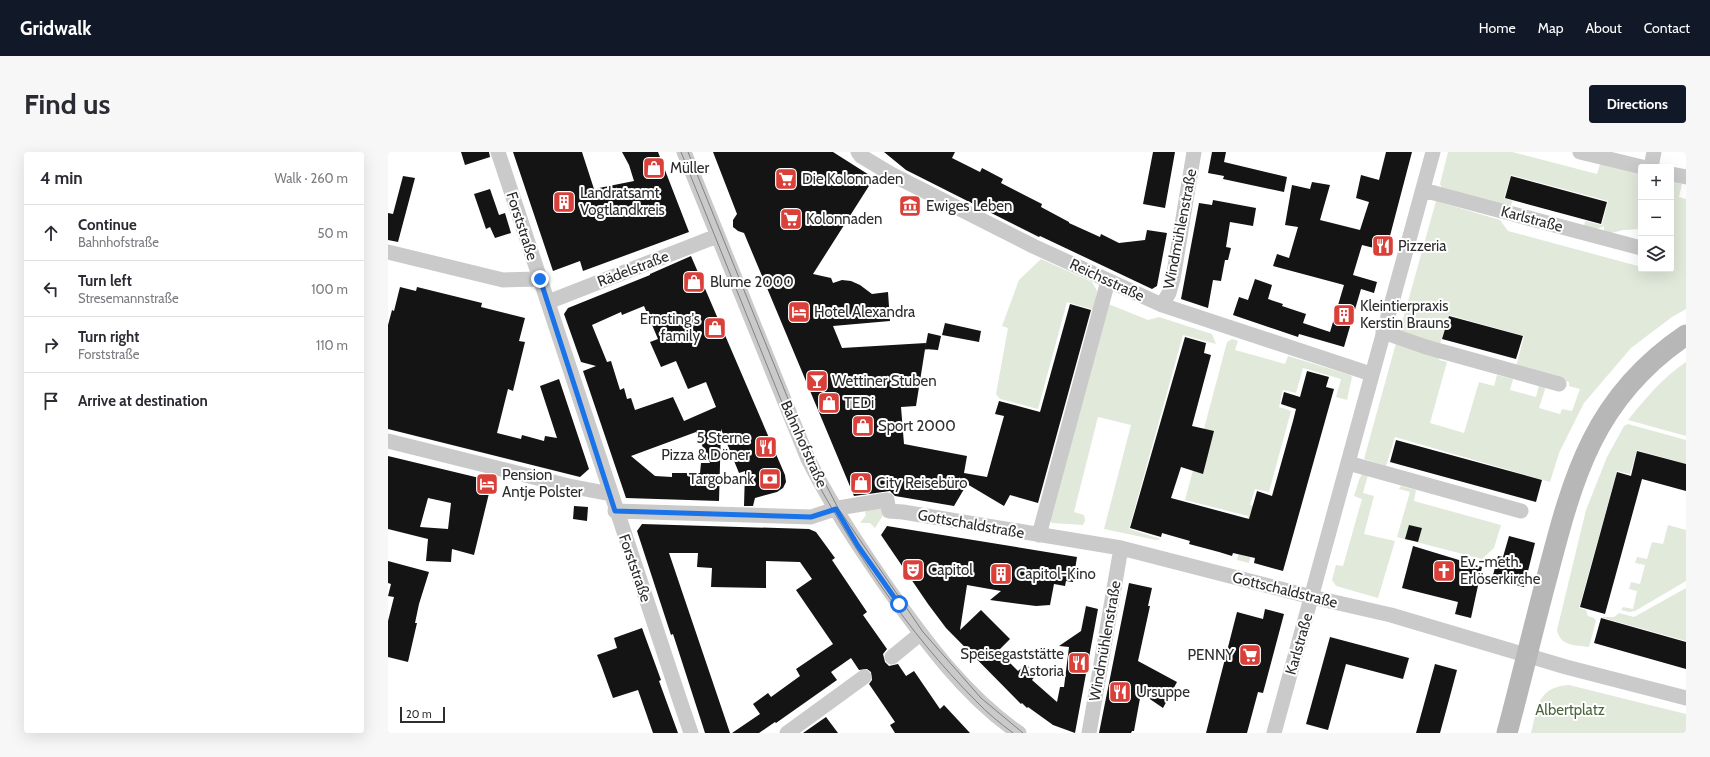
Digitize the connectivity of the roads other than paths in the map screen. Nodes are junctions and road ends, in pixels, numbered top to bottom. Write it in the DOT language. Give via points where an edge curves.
graph roads {
  1 [pos="498,152"];
  2 [pos="684,152"];
  3 [pos="858,152"];
  4 [pos="1194,152"];
  5 [pos="1433,152"];
  6 [pos="1580,152"];
  7 [pos="1654,152"];
  8 [pos="1652,164"];
  9 [pos="1638,166"];
  10 [pos="1674,175"];
  11 [pos="1686,177"];
  12 [pos="1423,190"];
  13 [pos="717,236"];
  14 [pos="1638,247"];
  15 [pos="388,252"];
  16 [pos="540,279"];
  17 [pos="1108,281"];
  18 [pos="548,302"];
  19 [pos="1162,305"];
  20 [pos="1383,332"];
  21 [pos="1686,335"];
  22 [pos="1371,374"];
  23 [pos="1559,384"];
  24 [pos="388,442"];
  25 [pos="1348,463"];
  26 [pos="611,494"];
  27 [pos="836,509"];
  28 [pos="615,511"];
  29 [pos="1521,511"];
  30 [pos="1039,535"];
  31 [pos="1121,548"];
  32 [pos="1312,597"];
  33 [pos="920,634"];
  34 [pos="1527,655"];
  35 [pos="892,657"];
  36 [pos="864,677"];
  37 [pos="1686,698"];
  38 [pos="1090,730"];
  39 [pos="1016,732"];
  40 [pos="691,733"];
  41 [pos="787,733"];
  42 [pos="1274,733"];
  43 [pos="1507,733"];
  1 -- 16 [label="street, Forststraße"];
  2 -- 13 [label="street, Bahnhofstraße"];
  3 -- 17 [label="street, Reichsstraße" via="891,174"];
  4 -- 19 [label="street, Windmühlenstraße" via="1173,279"];
  5 -- 12 [label="street, Karlstraße"];
  6 -- 9 [label="street"];
  7 -- 8 [label="street"];
  10 -- 11 [label="street"];
  12 -- 14 [label="street, Karlstraße"];
  12 -- 20 [label="street, Karlstraße"];
  13 -- 18 [label="street, Rädelstraße"];
  13 -- 27 [label="street, Bahnhofstraße" via="808,459"];
  15 -- 16 [label="street" via="503,280"];
  16 -- 18 [label="street, Forststraße"];
  17 -- 19 [label="street, Reichsstraße"];
  17 -- 30 [label="street, Gottschaldstraße"];
  18 -- 26 [label="street, Forststraße"];
  19 -- 22 [label="street, Reichsstraße"];
  20 -- 22 [label="street, Karlstraße"];
  20 -- 23 [label="street" via="1426,347"];
  21 -- 34 [label="street" via="1635,377 1616,400 1583,458 1566,503"];
  22 -- 25 [label="street, Karlstraße"];
  24 -- 26 [label="street"];
  25 -- 29 [label="street"];
  25 -- 32 [label="street, Karlstraße"];
  26 -- 28 [label="street, Forststraße"];
  27 -- 28 [label="street" via="811,517"];
  27 -- 30 [label="street, Gottschaldstraße" via="886,500 889,511"];
  27 -- 33 [label="street, Bahnhofstraße" via="858,546"];
  28 -- 40 [label="street, Forststraße"];
  30 -- 31 [label="street, Gottschaldstraße"];
  31 -- 32 [label="street, Gottschaldstraße"];
  31 -- 38 [label="street, Windmühlenstraße"];
  32 -- 34 [label="street, Gottschaldstraße" via="1391,615"];
  32 -- 42 [label="street, Karlstraße"];
  33 -- 35 [label="street"];
  33 -- 39 [label="street, Bahnhofstraße" via="979,700"];
  34 -- 37 [label="street"];
  34 -- 43 [label="street"];
  36 -- 41 [label="street"];
}
